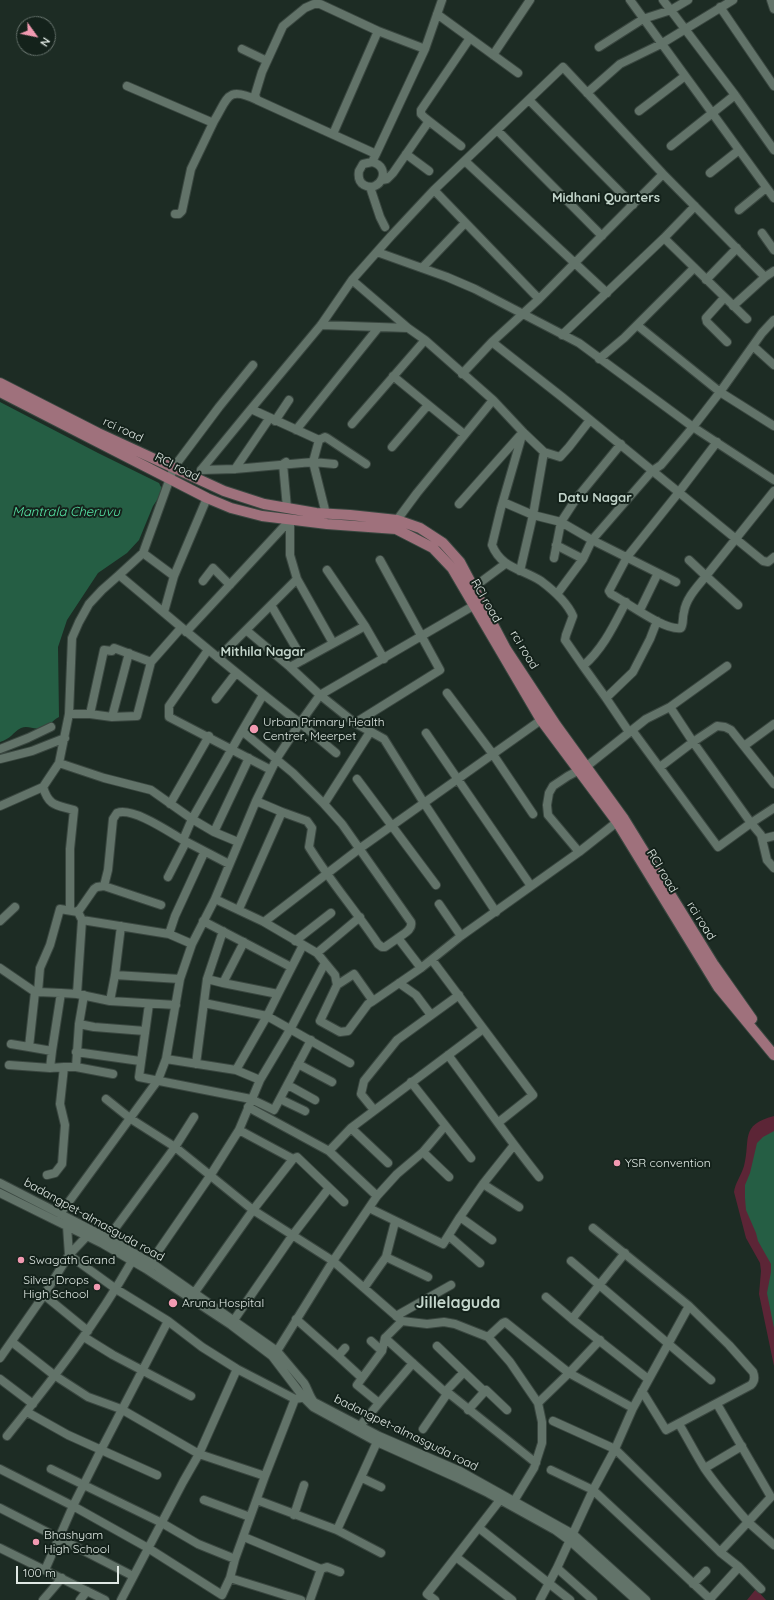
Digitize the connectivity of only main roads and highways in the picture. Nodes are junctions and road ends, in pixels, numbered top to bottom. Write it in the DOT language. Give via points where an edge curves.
graph roads {
  1 [pos="0,382"];
  2 [pos="0,392"];
  3 [pos="396,524"];
  4 [pos="583,769"];
  5 [pos="774,1044"];
  6 [pos="774,1055"];
  1 -- 3 [label="main road, rci road" via="98,433 224,492 264,504 326,514 350,515"];
  2 -- 3 [label="main road, RCI road" via="169,479 232,508 290,520"];
  3 -- 4 [label="main road, RCI road" via="433,548 452,568 541,720"];
  3 -- 4 [label="main road, rci road" via="420,528 443,542 460,562 506,649"];
  4 -- 5 [label="main road, rci road" via="624,819 714,965 754,1022"];
  4 -- 6 [label="main road, RCI road" via="718,987"];
}
